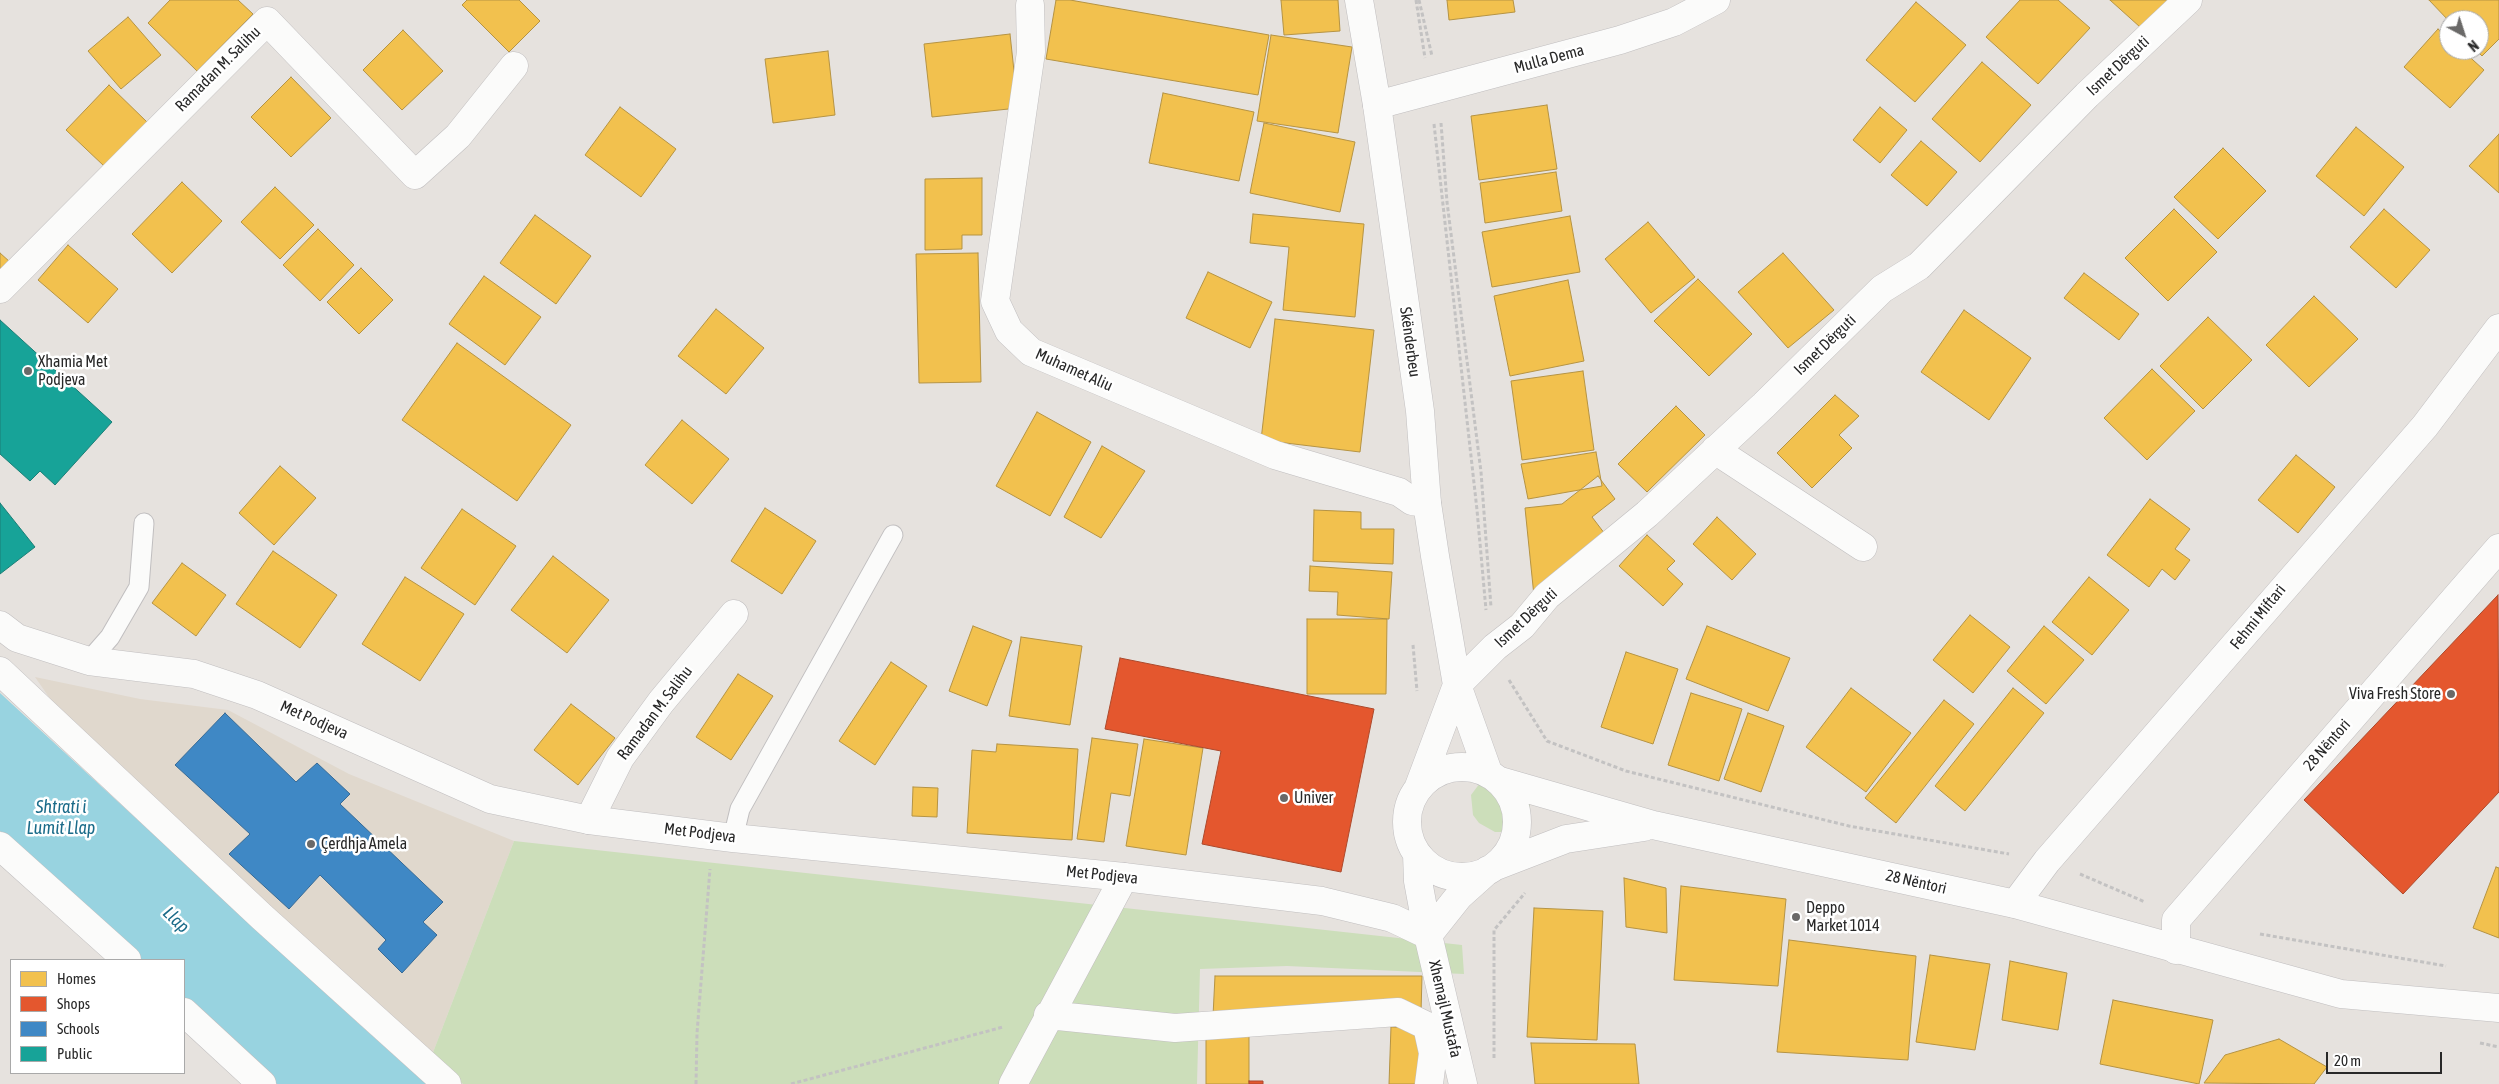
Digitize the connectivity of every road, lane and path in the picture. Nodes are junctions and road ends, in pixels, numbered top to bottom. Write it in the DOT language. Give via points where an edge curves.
graph roads {
  1 [pos="1359,0"];
  2 [pos="1418,0"];
  3 [pos="1716,0"];
  4 [pos="2188,0"];
  5 [pos="1030,4"];
  6 [pos="514,66"];
  7 [pos="1435,90"];
  8 [pos="1377,105"];
  9 [pos="0,289"];
  10 [pos="2499,328"];
  11 [pos="1715,450"];
  12 [pos="1427,503"];
  13 [pos="144,523"];
  14 [pos="893,535"];
  15 [pos="1863,547"];
  16 [pos="2499,548"];
  17 [pos="734,614"];
  18 [pos="0,625"];
  19 [pos="1492,650"];
  20 [pos="88,661"];
  21 [pos="0,671"];
  22 [pos="1458,685"];
  23 [pos="1494,777"];
  24 [pos="1418,789"];
  25 [pos="589,820"];
  26 [pos="1653,825"];
  27 [pos="723,836"];
  28 [pos="0,846"];
  29 [pos="1417,854"];
  30 [pos="2047,861"];
  31 [pos="1491,868"];
  32 [pos="1124,877"];
  33 [pos="1528,889"];
  34 [pos="2015,904"];
  35 [pos="2176,920"];
  36 [pos="2252,932"];
  37 [pos="1428,934"];
  38 [pos="2176,950"];
  39 [pos="2396,956"];
  40 [pos="126,959"];
  41 [pos="2499,1008"];
  42 [pos="185,1013"];
  43 [pos="1048,1015"];
  44 [pos="2470,1041"];
  45 [pos="2499,1047"];
  46 [pos="1494,1065"];
  47 [pos="262,1084"];
  48 [pos="447,1084"];
  49 [pos="696,1084"];
  50 [pos="792,1084"];
  51 [pos="1013,1084"];
  52 [pos="1430,1084"];
  53 [pos="1463,1084"];
  1 -- 8 [label="street, Skënderbeu"];
  2 -- 7 [label="path"];
  2 -- 7 [label="path"];
  3 -- 7 [label="street, Mulla Dema" via="1674,22 1620,40"];
  4 -- 11 [label="street, Ismet Dërguti" via="2087,95 1918,266 1882,289"];
  5 -- 12 [label="street, Muhamet Aliu" via="1031,52 995,301 1009,331 1031,352 1275,455 1399,492 1412,501"];
  6 -- 9 [label="street, Ramadan M. Salihu" via="458,136 415,175 267,21"];
  7 -- 8 [label="street, Mulla Dema"];
  7 -- 19 [label="path"];
  7 -- 19 [label="path" via="1481,472"];
  8 -- 12 [label="street, Skënderbeu" via="1420,411"];
  10 -- 30 [label="street, Fehmi Miftari" via="2425,426"];
  11 -- 15 [label="street"];
  11 -- 19 [label="street, Ismet Dërguti" via="1646,514 1547,596 1522,626"];
  12 -- 22 [label="street, Skënderbeu"];
  13 -- 20 [label="lane" via="139,587 110,637"];
  14 -- 27 [label="lane"];
  16 -- 35 [label="street, 28 Nëntori"];
  17 -- 25 [label="street, Ramadan M. Salihu" via="661,702 620,758"];
  18 -- 20 [label="street, Met Podjeva" via="17,638"];
  19 -- 22 [label="street, Ismet Dërguti"];
  19 -- 30 [label="path" via="1546,741 1626,771 1849,826"];
  20 -- 25 [label="street, Met Podjeva" via="194,674 257,695 490,799"];
  21 -- 48 [label="street" via="262,917"];
  22 -- 23 [label="street, Skënderbeu"];
  22 -- 24 [label="street"];
  23 -- 24 [label="street" via="1473,767 1458,767 1443,770"];
  23 -- 26 [label="street, 28 Nëntori"];
  23 -- 31 [label="street" via="1510,794 1517,824 1507,855"];
  24 -- 29 [label="street" via="1410,804 1407,821"];
  25 -- 27 [label="street, Met Podjeva"];
  26 -- 31 [label="street, 28 Nëntori" via="1566,839"];
  26 -- 34 [label="street, 28 Nëntori"];
  27 -- 32 [label="street, Met Podjeva"];
  27 -- 49 [label="path" via="698,1033"];
  28 -- 40 [label="street"];
  29 -- 31 [label="street" via="1442,873 1473,876"];
  29 -- 37 [label="street, Xhemajl Mustafa" via="1418,880"];
  30 -- 34 [label="street, Fehmi Miftari"];
  30 -- 35 [label="path" via="2132,895"];
  31 -- 37 [label="street" via="1459,896"];
  32 -- 37 [label="street, Met Podjeva" via="1322,901 1392,918"];
  32 -- 43 [label="street"];
  33 -- 46 [label="path" via="1494,930"];
  34 -- 38 [label="street, 28 Nëntori"];
  35 -- 38 [label="street"];
  36 -- 39 [label="path"];
  37 -- 53 [label="street, Xhemajl Mustafa"];
  38 -- 41 [label="street, 28 Nëntori" via="2341,994"];
  42 -- 47 [label="street"];
  43 -- 50 [label="path"];
  43 -- 51 [label="street"];
  43 -- 52 [label="street" via="1175,1028 1398,1012 1426,1026 1433,1053"];
  44 -- 45 [label="path"];
}
